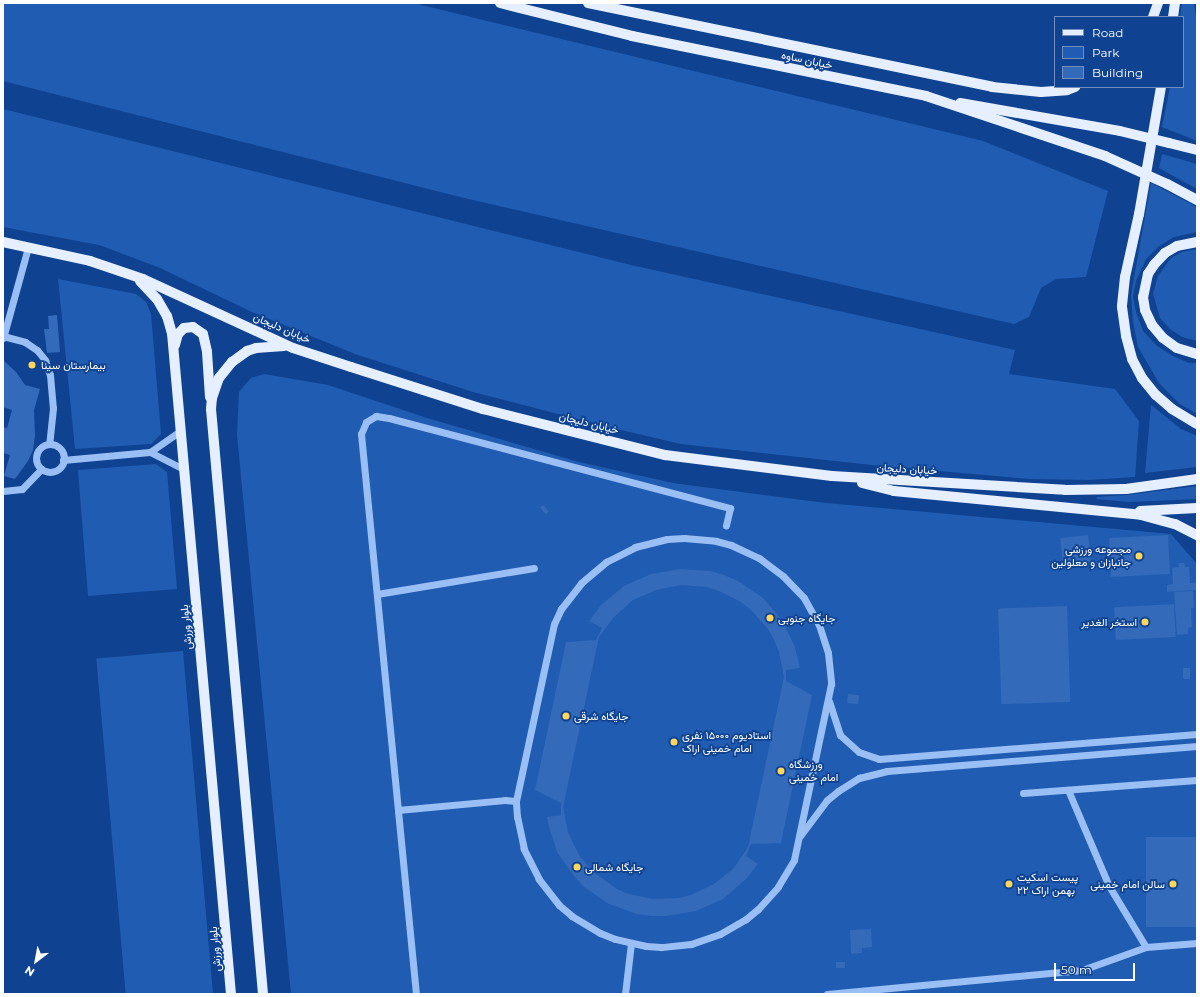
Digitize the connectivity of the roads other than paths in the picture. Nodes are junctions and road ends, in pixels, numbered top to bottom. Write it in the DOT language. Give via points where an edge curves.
graph roads {
  1 [pos="500,3"];
  2 [pos="588,3"];
  3 [pos="1158,3"];
  4 [pos="1175,3"];
  5 [pos="1153,16"];
  6 [pos="1173,16"];
  7 [pos="1068,88"];
  8 [pos="1161,88"];
  9 [pos="926,96"];
  10 [pos="1197,150"];
  11 [pos="1197,200"];
  12 [pos="3,242"];
  13 [pos="1197,242"];
  14 [pos="28,247"];
  15 [pos="128,274"];
  16 [pos="3,337"];
  17 [pos="293,348"];
  18 [pos="174,351"];
  19 [pos="1197,354"];
  20 [pos="211,409"];
  21 [pos="1197,424"];
  22 [pos="180,431"];
  23 [pos="50,444"];
  24 [pos="150,452"];
  25 [pos="63,460"];
  26 [pos="41,469"];
  27 [pos="184,469"];
  28 [pos="832,476"];
  29 [pos="1197,479"];
  30 [pos="3,490"];
  31 [pos="1197,508"];
  32 [pos="1116,513"];
  33 [pos="726,526"];
  34 [pos="1197,535"];
  35 [pos="534,568"];
  36 [pos="377,594"];
  37 [pos="828,698"];
  38 [pos="1197,734"];
  39 [pos="1197,746"];
  40 [pos="1197,780"];
  41 [pos="1068,790"];
  42 [pos="1023,793"];
  43 [pos="516,800"];
  44 [pos="398,810"];
  45 [pos="798,840"];
  46 [pos="1197,943"];
  47 [pos="631,944"];
  48 [pos="1146,947"];
  49 [pos="231,994"];
  50 [pos="263,994"];
  51 [pos="416,994"];
  52 [pos="625,994"];
  53 [pos="827,994"];
  1 -- 9 [label="main road, خیابان ساوه" via="632,36"];
  2 -- 7 [label="main road" via="992,87 1041,92"];
  3 -- 5 [label="main road"];
  4 -- 6 [label="main road"];
  8 -- 21 [label="main road" via="1139,214 1125,277 1122,307 1130,351 1142,378 1172,409"];
  9 -- 10 [label="main road, bridge" via="1120,131"];
  9 -- 11 [label="main road, خیابان ساوه, bridge" via="1105,156"];
  12 -- 14 [label="main road, خیابان دلیجان"];
  13 -- 19 [label="main road" via="1177,246 1165,253 1148,274 1143,297 1145,310 1152,325 1163,338 1177,348"];
  14 -- 15 [label="main road, خیابان دلیجان"];
  14 -- 16 [label="lane"];
  15 -- 17 [label="main road, خیابان دلیجان"];
  15 -- 18 [label="main road, بلوار ورزش" via="151,291 163,307 170,324"];
  16 -- 23 [label="lane" via="25,342 37,350 45,360 50,375 52,402"];
  17 -- 20 [label="main road" via="265,346 239,356 219,378"];
  17 -- 28 [label="main road, خیابان دلیجان" via="483,409 665,455"];
  18 -- 20 [label="main road" via="178,334 184,328 192,327 202,334"];
  18 -- 22 [label="main road, بلوار ورزش"];
  20 -- 50 [label="main road"];
  22 -- 24 [label="lane"];
  22 -- 27 [label="main road, بلوار ورزش"];
  23 -- 25 [label="lane" via="62,451"];
  23 -- 26 [label="lane" via="41,448 36,456"];
  24 -- 25 [label="lane"];
  24 -- 27 [label="lane"];
  25 -- 26 [label="lane" via="62,465 55,471"];
  26 -- 30 [label="lane" via="22,489"];
  27 -- 49 [label="main road, بلوار ورزش"];
  28 -- 29 [label="main road, خیابان دلیجان" via="1065,490 1126,489"];
  28 -- 32 [label="main road" via="894,490"];
  31 -- 32 [label="main road"];
  32 -- 34 [label="main road" via="1141,515 1169,522"];
  33 -- 36 [label="lane" via="730,508 376,416 366,422 361,434"];
  35 -- 36 [label="lane"];
  36 -- 44 [label="lane"];
  37 -- 38 [label="lane" via="840,735 859,752 879,759"];
  37 -- 43 [label="lane" via="831,684 830,668 819,625 804,598 771,566 731,545 700,539 667,539 635,547 606,562 581,583 570,596 554,624"];
  37 -- 45 [label="lane"];
  39 -- 45 [label="lane" via="887,771 859,778 826,800"];
  40 -- 41 [label="lane"];
  41 -- 42 [label="lane"];
  41 -- 48 [label="lane" via="1109,886"];
  43 -- 44 [label="lane"];
  43 -- 47 [label="lane" via="524,849 548,892 585,925"];
  44 -- 51 [label="lane"];
  45 -- 47 [label="lane" via="794,860 778,887 758,910 734,927 691,944 661,947"];
  46 -- 48 [label="lane"];
  47 -- 52 [label="lane"];
  48 -- 53 [label="lane" via="1082,970"];
}
